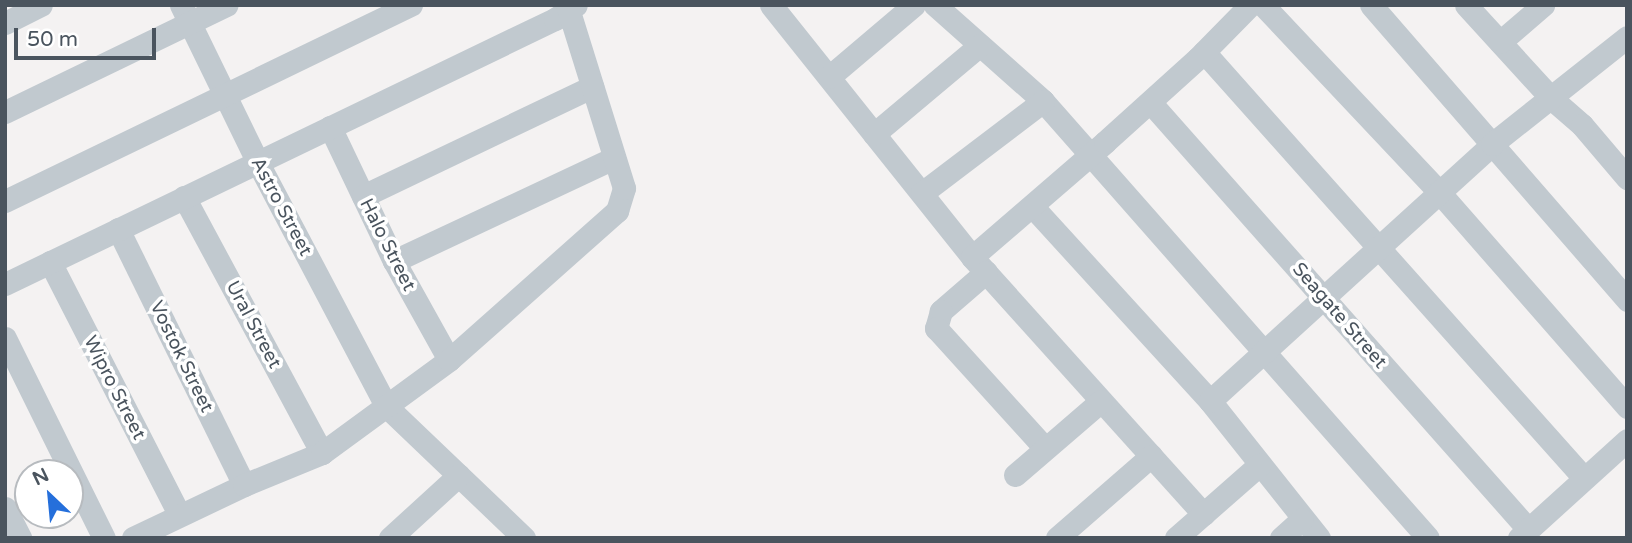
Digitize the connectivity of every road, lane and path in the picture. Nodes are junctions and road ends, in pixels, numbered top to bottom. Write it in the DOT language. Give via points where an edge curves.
graph roads {
  1 [pos="41,5"];
  2 [pos="226,5"];
  3 [pos="411,5"];
  4 [pos="915,5"];
  5 [pos="935,5"];
  6 [pos="1250,5"];
  7 [pos="1263,5"];
  8 [pos="1371,5"];
  9 [pos="1466,5"];
  10 [pos="1543,5"];
  11 [pos="570,7"];
  12 [pos="782,9"];
  13 [pos="185,14"];
  14 [pos="5,23"];
  15 [pos="1627,37"];
  16 [pos="1500,43"];
  17 [pos="980,45"];
  18 [pos="1204,52"];
  19 [pos="829,77"];
  20 [pos="592,88"];
  21 [pos="224,95"];
  22 [pos="1551,98"];
  23 [pos="1043,101"];
  24 [pos="1150,102"];
  25 [pos="5,112"];
  26 [pos="330,127"];
  27 [pos="874,134"];
  28 [pos="1492,144"];
  29 [pos="1092,154"];
  30 [pos="614,158"];
  31 [pos="257,161"];
  32 [pos="1627,178"];
  33 [pos="1439,192"];
  34 [pos="922,193"];
  35 [pos="363,196"];
  36 [pos="184,197"];
  37 [pos="5,201"];
  38 [pos="1032,206"];
  39 [pos="118,229"];
  40 [pos="1378,248"];
  41 [pos="394,261"];
  42 [pos="50,262"];
  43 [pos="979,265"];
  44 [pos="5,284"];
  45 [pos="1324,298"];
  46 [pos="1627,300"];
  47 [pos="5,338"];
  48 [pos="1264,353"];
  49 [pos="449,360"];
  50 [pos="1101,401"];
  51 [pos="1210,401"];
  52 [pos="386,406"];
  53 [pos="1627,407"];
  54 [pos="1627,440"];
  55 [pos="1045,448"];
  56 [pos="322,453"];
  57 [pos="1151,456"];
  58 [pos="1259,465"];
  59 [pos="459,475"];
  60 [pos="1015,475"];
  61 [pos="1584,478"];
  62 [pos="244,485"];
  63 [pos="5,508"];
  64 [pos="179,514"];
  65 [pos="1203,514"];
  66 [pos="1302,519"];
  67 [pos="1523,533"];
  68 [pos="514,534"];
  69 [pos="20,538"];
  70 [pos="104,538"];
  71 [pos="133,538"];
  72 [pos="390,538"];
  73 [pos="1058,538"];
  74 [pos="1176,538"];
  75 [pos="1281,538"];
  76 [pos="1319,538"];
  77 [pos="1428,538"];
  1 -- 14 [label="street"];
  2 -- 13 [label="street"];
  3 -- 21 [label="street"];
  4 -- 19 [label="street"];
  5 -- 17 [label="street"];
  6 -- 18 [label="street"];
  7 -- 33 [label="street"];
  8 -- 28 [label="street"];
  9 -- 16 [label="street"];
  10 -- 16 [label="street"];
  11 -- 20 [label="street"];
  11 -- 26 [label="street"];
  12 -- 19 [label="street"];
  13 -- 21 [label="street, Astro Street"];
  13 -- 25 [label="street"];
  15 -- 22 [label="street"];
  16 -- 22 [label="street"];
  17 -- 23 [label="street"];
  17 -- 27 [label="street"];
  18 -- 24 [label="street"];
  18 -- 40 [label="street"];
  19 -- 27 [label="street"];
  20 -- 30 [label="street"];
  20 -- 35 [label="street"];
  21 -- 31 [label="street, Astro Street"];
  21 -- 37 [label="street"];
  22 -- 28 [label="street"];
  22 -- 32 [label="street" via="1582,125"];
  23 -- 29 [label="street"];
  23 -- 34 [label="street"];
  24 -- 29 [label="street"];
  24 -- 45 [label="street, Seagate Street"];
  26 -- 31 [label="street"];
  26 -- 35 [label="street, Halo Street"];
  27 -- 34 [label="street"];
  28 -- 33 [label="street"];
  28 -- 46 [label="street"];
  29 -- 38 [label="street"];
  29 -- 48 [label="street"];
  30 -- 41 [label="street"];
  30 -- 49 [label="street" via="624,188 617,211"];
  31 -- 36 [label="street"];
  31 -- 52 [label="street, Astro Street"];
  33 -- 40 [label="street"];
  33 -- 53 [label="street"];
  34 -- 43 [label="street"];
  35 -- 41 [label="street, Halo Street"];
  36 -- 39 [label="street"];
  36 -- 56 [label="street, Ural Street"];
  38 -- 43 [label="street"];
  38 -- 51 [label="street"];
  39 -- 42 [label="street"];
  39 -- 62 [label="street, Vostok Street"];
  40 -- 45 [label="street"];
  40 -- 61 [label="street"];
  41 -- 49 [label="street, Halo Street"];
  42 -- 44 [label="street"];
  42 -- 64 [label="street, Wipro Street"];
  43 -- 50 [label="street"];
  43 -- 55 [label="street" via="942,312 936,328"];
  45 -- 48 [label="street"];
  45 -- 67 [label="street, Seagate Street"];
  47 -- 70 [label="street"];
  48 -- 51 [label="street"];
  48 -- 77 [label="street"];
  49 -- 52 [label="street"];
  50 -- 55 [label="street"];
  50 -- 57 [label="street"];
  51 -- 58 [label="street"];
  52 -- 56 [label="street"];
  52 -- 59 [label="street, Astro Street"];
  54 -- 61 [label="street"];
  55 -- 60 [label="street"];
  56 -- 62 [label="street"];
  57 -- 65 [label="street"];
  57 -- 73 [label="street"];
  58 -- 65 [label="street"];
  58 -- 66 [label="street"];
  59 -- 68 [label="street, Astro Street"];
  59 -- 72 [label="street"];
  61 -- 67 [label="street"];
  62 -- 64 [label="street"];
  63 -- 69 [label="street"];
  64 -- 71 [label="street"];
  65 -- 74 [label="street"];
  66 -- 75 [label="street"];
  66 -- 76 [label="street"];
}
